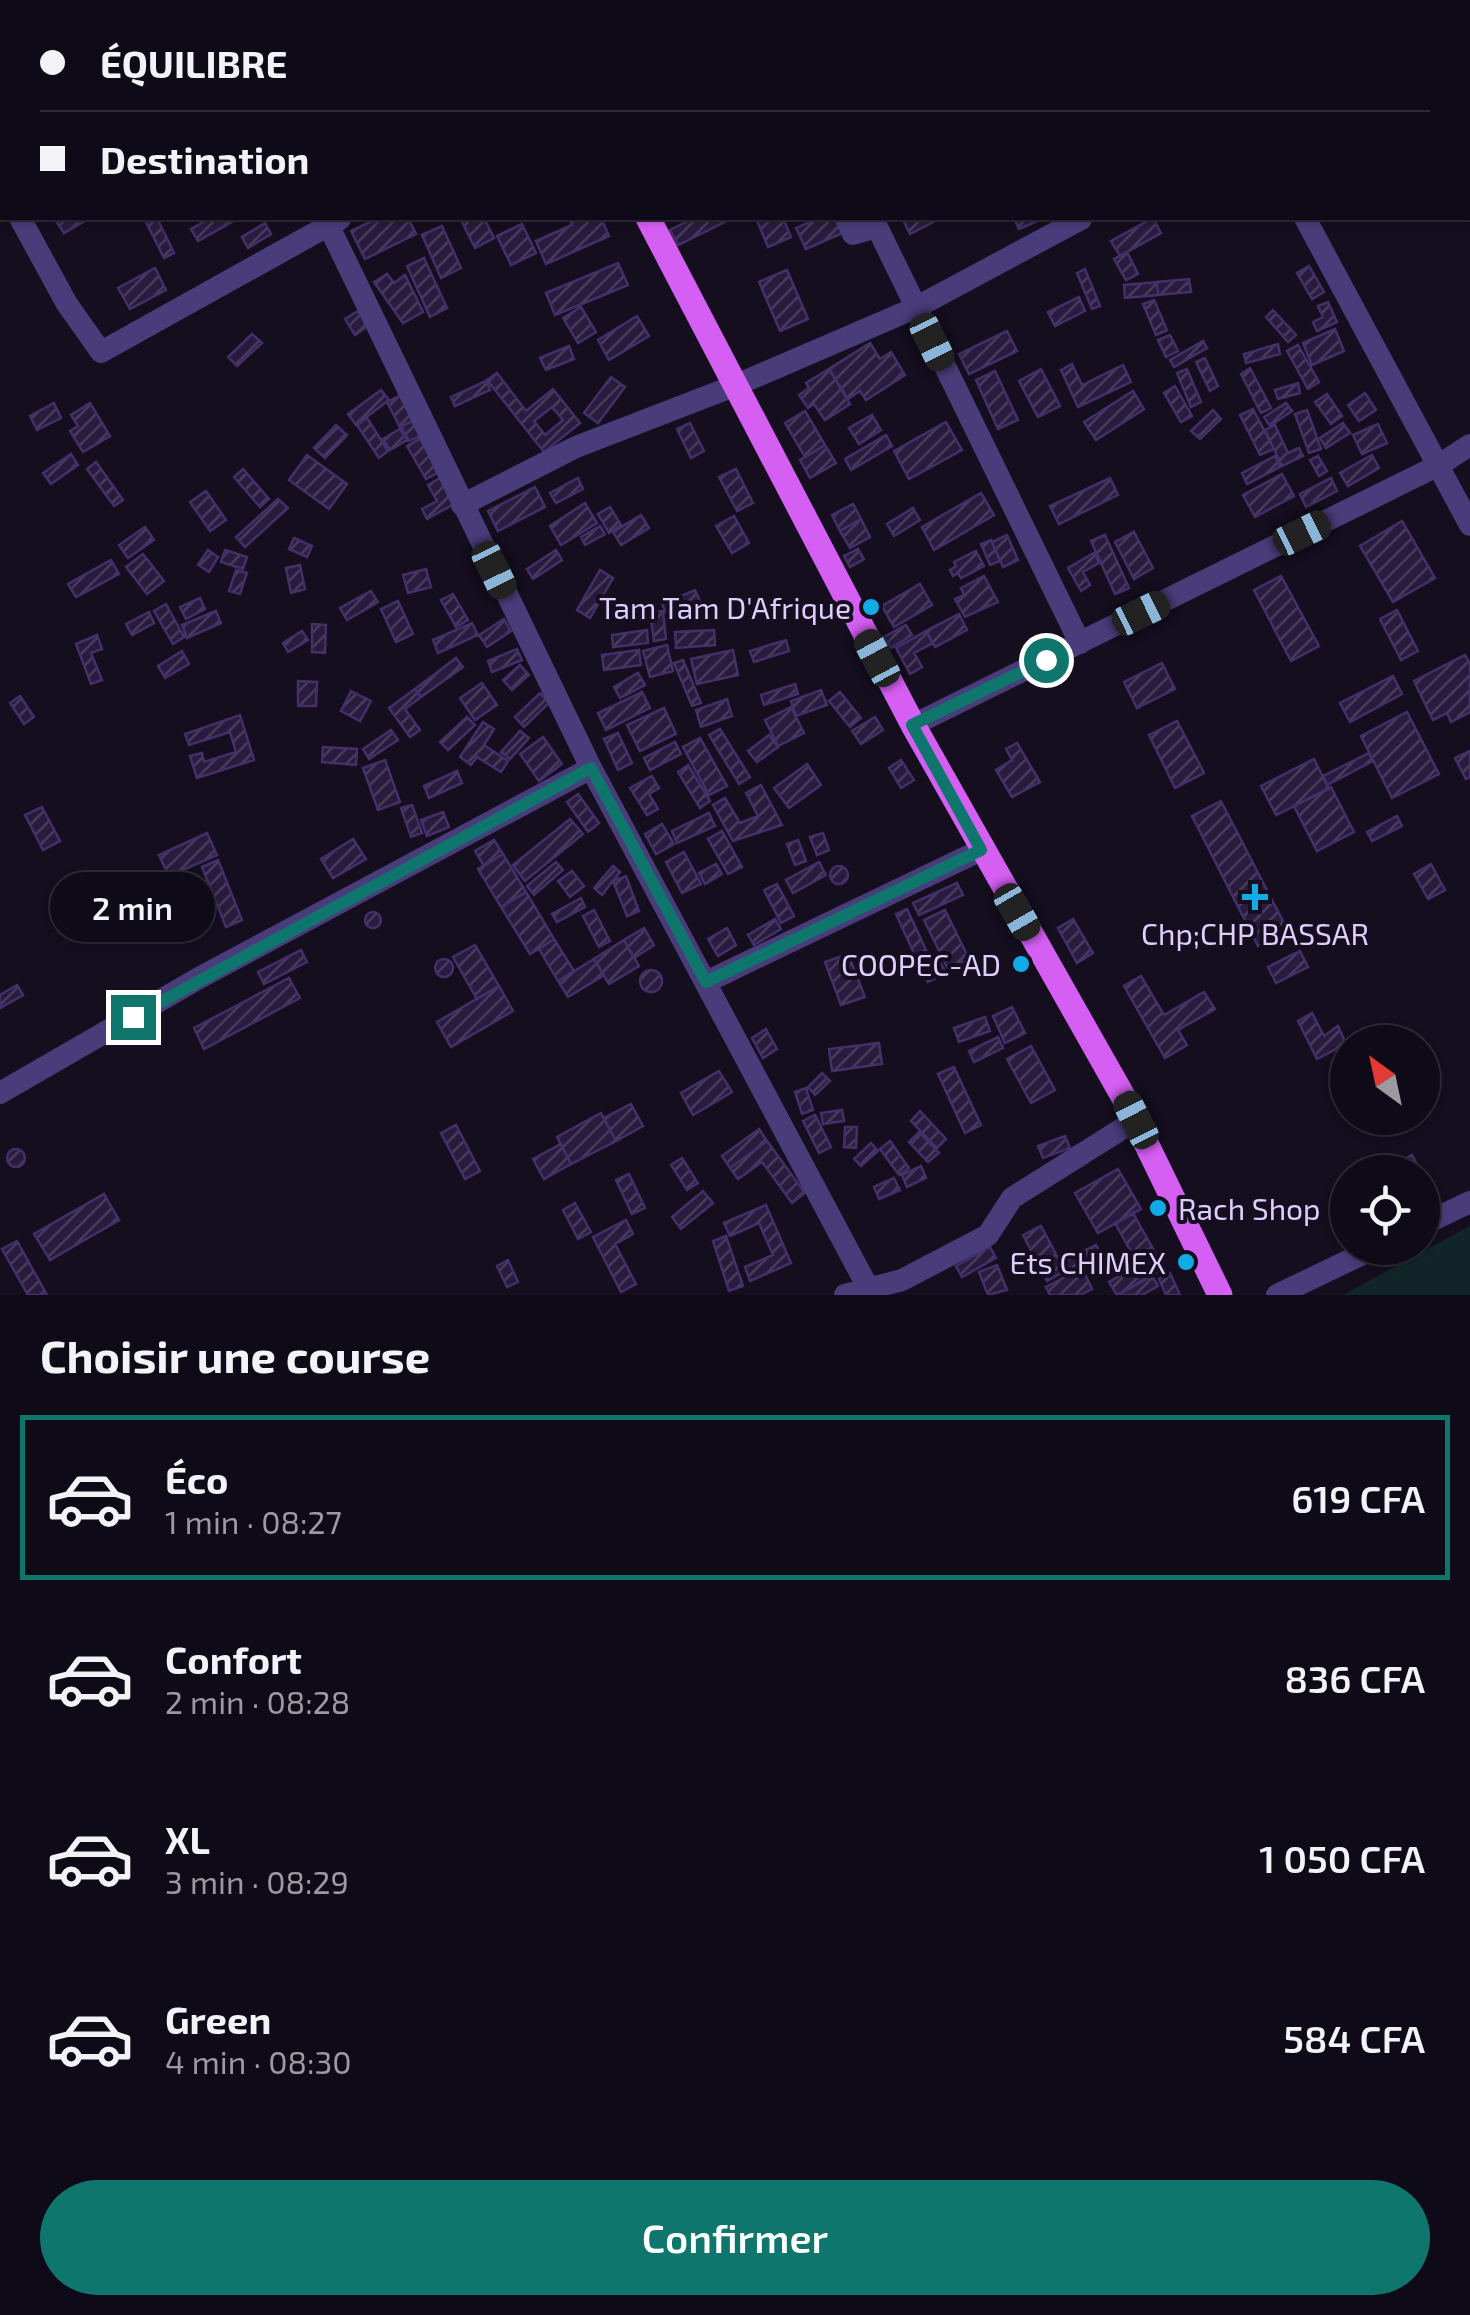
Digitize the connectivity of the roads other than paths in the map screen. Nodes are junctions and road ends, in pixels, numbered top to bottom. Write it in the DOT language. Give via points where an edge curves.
graph roads {
  1 [pos="21,220"];
  2 [pos="332,220"];
  3 [pos="649,220"];
  4 [pos="847,220"];
  5 [pos="1079,220"];
  6 [pos="1306,220"];
  7 [pos="915,308"];
  8 [pos="734,386"];
  9 [pos="1470,445"];
  10 [pos="1439,465"];
  11 [pos="462,505"];
  12 [pos="1470,525"];
  13 [pos="1080,643"];
  14 [pos="912,725"];
  15 [pos="591,768"];
  16 [pos="981,850"];
  17 [pos="706,982"];
  18 [pos="0,1093"];
  19 [pos="1136,1120"];
  20 [pos="1470,1202"];
  21 [pos="1440,1216"];
  22 [pos="1340,1265"];
  23 [pos="861,1292"];
  24 [pos="1220,1295"];
  25 [pos="1277,1295"];
  1 -- 2 [label="street" via="101,352"];
  2 -- 11 [label="street"];
  3 -- 8 [label="main road"];
  4 -- 7 [label="street" via="853,234 877,227"];
  5 -- 7 [label="street"];
  6 -- 10 [label="street"];
  7 -- 8 [label="street"];
  7 -- 13 [label="street"];
  8 -- 11 [label="street" via="576,447"];
  8 -- 14 [label="main road"];
  9 -- 10 [label="street"];
  10 -- 12 [label="street"];
  10 -- 13 [label="street"];
  11 -- 15 [label="street"];
  13 -- 14 [label="street"];
  14 -- 16 [label="main road"];
  15 -- 17 [label="street"];
  15 -- 18 [label="street"];
  16 -- 17 [label="street"];
  16 -- 19 [label="main road"];
  17 -- 23 [label="street"];
  19 -- 23 [label="street" via="1012,1198 988,1235 902,1280"];
  19 -- 24 [label="main road"];
  20 -- 21 [label="street"];
  22 -- 25 [label="street"];
}
